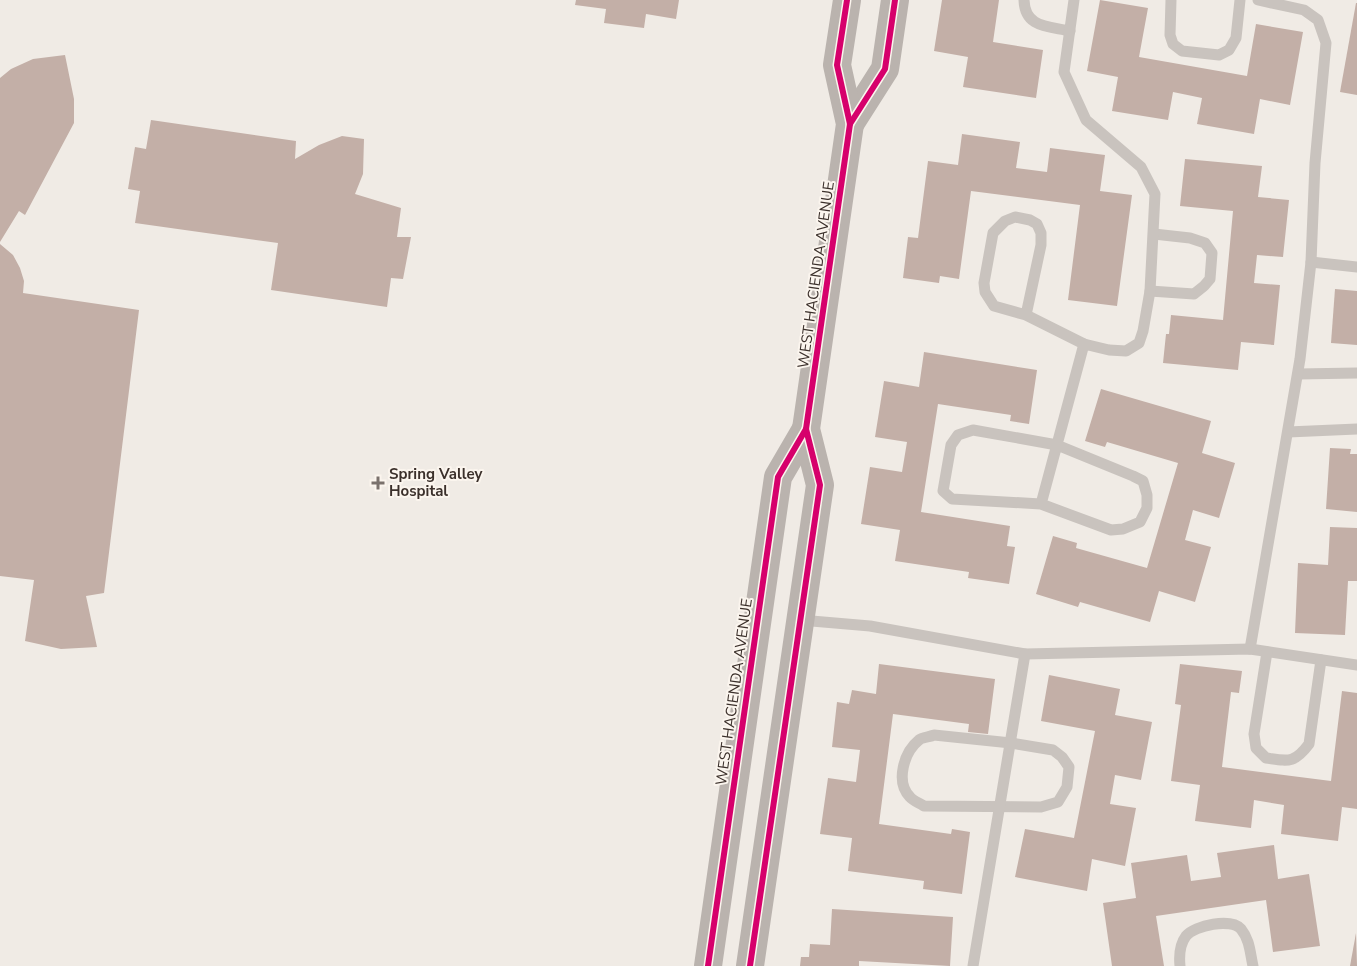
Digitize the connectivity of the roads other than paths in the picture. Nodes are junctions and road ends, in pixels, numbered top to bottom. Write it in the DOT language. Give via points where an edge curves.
graph roads {
  1 [pos="847,0"];
  2 [pos="895,0"];
  3 [pos="1024,0"];
  4 [pos="1074,0"];
  5 [pos="1171,0"];
  6 [pos="1240,0"];
  7 [pos="1258,0"];
  8 [pos="1306,5"];
  9 [pos="1070,31"];
  10 [pos="850,124"];
  11 [pos="1154,234"];
  12 [pos="1311,262"];
  13 [pos="1357,267"];
  14 [pos="1150,291"];
  15 [pos="1026,315"];
  16 [pos="1084,344"];
  17 [pos="1357,373"];
  18 [pos="1298,374"];
  19 [pos="806,429"];
  20 [pos="1357,429"];
  21 [pos="1288,432"];
  22 [pos="1057,445"];
  23 [pos="1041,504"];
  24 [pos="800,620"];
  25 [pos="1250,648"];
  26 [pos="1267,652"];
  27 [pos="1025,654"];
  28 [pos="1321,660"];
  29 [pos="1357,665"];
  30 [pos="1011,743"];
  31 [pos="1001,808"];
  32 [pos="708,966"];
  33 [pos="750,966"];
  34 [pos="974,966"];
  35 [pos="1180,966"];
  36 [pos="1253,966"];
  1 -- 10 [label="main road, WEST HACIENDA AVENUE" via="837,64"];
  2 -- 10 [label="main road, WEST HACIENDA AVENUE" via="885,69"];
  3 -- 9 [label="lane" via="1024,8 1035,23"];
  4 -- 9 [label="lane"];
  5 -- 6 [label="lane" via="1170,34 1173,44 1182,51 1219,55 1229,50 1236,38"];
  7 -- 8 [label="lane"];
  8 -- 12 [label="lane" via="1318,20 1326,43 1315,163"];
  9 -- 11 [label="lane" via="1064,72 1086,120 1141,166 1155,194"];
  10 -- 19 [label="main road, WEST HACIENDA AVENUE"];
  11 -- 14 [label="lane"];
  11 -- 14 [label="lane" via="1205,243 1212,253 1211,270 1210,280 1194,294"];
  12 -- 13 [label="lane"];
  12 -- 18 [label="lane"];
  14 -- 16 [label="lane" via="1139,343 1126,351"];
  15 -- 15 [label="lane" via="1041,233 1037,224 1015,217 1005,221 993,233 985,292 994,306"];
  15 -- 16 [label="lane"];
  16 -- 22 [label="lane"];
  17 -- 18 [label="lane"];
  18 -- 21 [label="lane"];
  19 -- 24 [label="main road, WEST HACIENDA AVENUE" via="820,485"];
  19 -- 32 [label="main road, WEST HACIENDA AVENUE" via="778,477"];
  20 -- 21 [label="lane"];
  21 -- 25 [label="lane"];
  22 -- 23 [label="lane"];
  22 -- 23 [label="lane" via="1143,482 1147,508 1140,522 1111,530"];
  22 -- 23 [label="lane" via="973,430 958,435 951,445 943,491 952,499"];
  24 -- 27 [label="lane" via="870,626"];
  24 -- 33 [label="main road, WEST HACIENDA AVENUE"];
  25 -- 26 [label="lane"];
  25 -- 27 [label="lane"];
  26 -- 28 [label="lane"];
  26 -- 28 [label="lane" via="1254,734 1256,748 1266,758 1292,761 1309,744"];
  27 -- 30 [label="lane"];
  28 -- 29 [label="lane"];
  30 -- 31 [label="lane"];
  30 -- 31 [label="lane" via="1054,750 1069,767 1067,787 1058,802 1041,807"];
  30 -- 31 [label="lane" via="934,736 919,739 902,768 904,788 910,797 924,806"];
  31 -- 34 [label="lane"];
  35 -- 36 [label="lane" via="1179,953 1186,936 1200,927 1228,924 1239,927 1248,941"];
}
